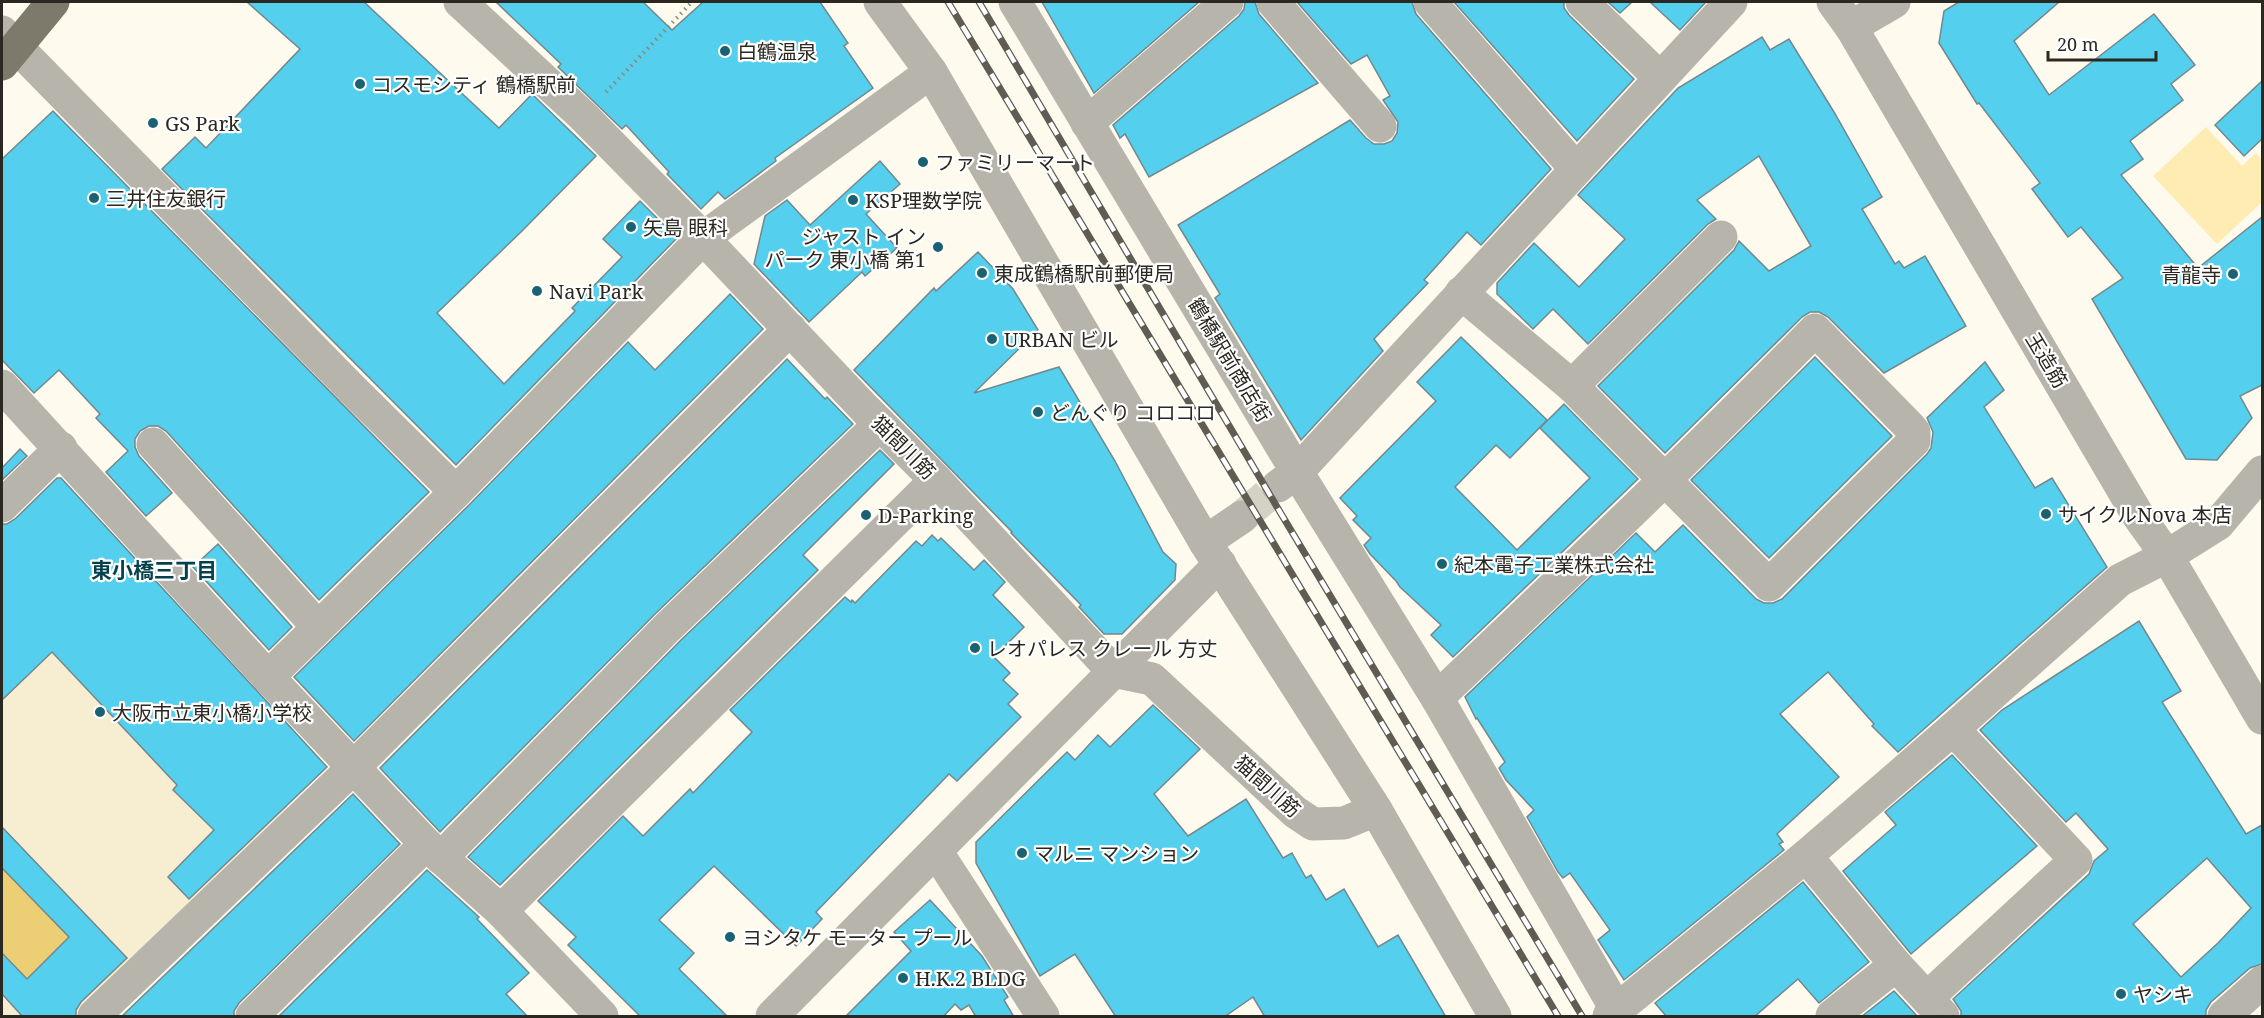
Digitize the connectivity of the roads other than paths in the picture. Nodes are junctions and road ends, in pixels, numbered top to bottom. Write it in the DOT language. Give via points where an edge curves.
graph roads {
  1 [pos="53,2"];
  2 [pos="460,2"];
  3 [pos="880,2"];
  4 [pos="1015,2"];
  5 [pos="1227,2"];
  6 [pos="1273,2"];
  7 [pos="1430,2"];
  8 [pos="1582,2"];
  9 [pos="1731,2"];
  10 [pos="1894,2"];
  11 [pos="1842,14"];
  12 [pos="6,48"];
  13 [pos="931,72"];
  14 [pos="1660,78"];
  15 [pos="1087,123"];
  16 [pos="1380,126"];
  17 [pos="1576,169"];
  18 [pos="1721,237"];
  19 [pos="703,238"];
  20 [pos="1461,293"];
  21 [pos="790,329"];
  22 [pos="2,386"];
  23 [pos="1572,386"];
  24 [pos="880,424"];
  25 [pos="153,444"];
  26 [pos="60,448"];
  27 [pos="2262,472"];
  28 [pos="1288,479"];
  29 [pos="936,480"];
  30 [pos="1665,481"];
  31 [pos="456,492"];
  32 [pos="2,506"];
  33 [pos="1242,517"];
  34 [pos="1213,553"];
  35 [pos="2167,556"];
  36 [pos="318,627"];
  37 [pos="1113,671"];
  38 [pos="268,677"];
  39 [pos="1437,698"];
  40 [pos="2262,718"];
  41 [pos="1953,729"];
  42 [pos="354,767"];
  43 [pos="1376,810"];
  44 [pos="433,851"];
  45 [pos="936,851"];
  46 [pos="1806,855"];
  47 [pos="501,911"];
  48 [pos="1896,965"];
  49 [pos="2262,982"];
  50 [pos="1935,1007"];
  51 [pos="1615,1015"];
  52 [pos="94,1017"];
  53 [pos="252,1017"];
  54 [pos="602,1017"];
  55 [pos="772,1017"];
  56 [pos="1043,1017"];
  57 [pos="1496,1017"];
  58 [pos="1832,1017"];
  59 [pos="2224,1017"];
  1 -- 12 [label="main road"];
  2 -- 19 [label="street, 猫間川筋" via="583,116"];
  3 -- 13 [label="street"];
  4 -- 15 [label="street, 鶴橋駅前商店街"];
  5 -- 15 [label="street"];
  6 -- 16 [label="street"];
  7 -- 17 [label="street"];
  8 -- 14 [label="street"];
  9 -- 14 [label="street"];
  10 -- 11 [label="street"];
  11 -- 35 [label="street, 玉造筋" via="2139,517"];
  12 -- 31 [label="street"];
  13 -- 19 [label="street"];
  13 -- 34 [label="street"];
  14 -- 17 [label="street"];
  15 -- 28 [label="street, 鶴橋駅前商店街"];
  17 -- 20 [label="street"];
  18 -- 23 [label="street"];
  19 -- 21 [label="street, 猫間川筋"];
  19 -- 31 [label="street"];
  20 -- 23 [label="street"];
  20 -- 28 [label="street"];
  21 -- 24 [label="street, 猫間川筋"];
  21 -- 42 [label="street"];
  22 -- 26 [label="street"];
  23 -- 30 [label="street"];
  24 -- 29 [label="street, 猫間川筋"];
  24 -- 44 [label="street"];
  25 -- 36 [label="street"];
  26 -- 32 [label="street"];
  26 -- 38 [label="street"];
  27 -- 35 [label="street" via="2218,524"];
  28 -- 39 [label="street, 鶴橋駅前商店街"];
  29 -- 37 [label="street, 猫間川筋"];
  29 -- 47 [label="street"];
  30 -- 30 [label="street" via="1815,330 1914,432 1914,441 1769,585"];
  30 -- 39 [label="street"];
  31 -- 36 [label="street"];
  33 -- 34 [label="street"];
  34 -- 37 [label="street"];
  34 -- 43 [label="street"];
  35 -- 40 [label="street, 玉造筋"];
  35 -- 41 [label="street" via="2120,580"];
  36 -- 38 [label="street"];
  37 -- 43 [label="street, 猫間川筋" via="1152,679 1295,812 1313,824 1344,823"];
  37 -- 45 [label="street"];
  38 -- 42 [label="street"];
  39 -- 51 [label="street, 鶴橋駅前商店街"];
  41 -- 46 [label="street"];
  41 -- 50 [label="street" via="2076,860"];
  42 -- 44 [label="street"];
  42 -- 52 [label="street"];
  43 -- 57 [label="street"];
  44 -- 47 [label="street"];
  44 -- 53 [label="street"];
  45 -- 55 [label="street"];
  45 -- 56 [label="street"];
  46 -- 48 [label="street"];
  46 -- 51 [label="street"];
  47 -- 54 [label="street"];
  48 -- 50 [label="street"];
  48 -- 58 [label="street"];
  49 -- 59 [label="street"];
}
